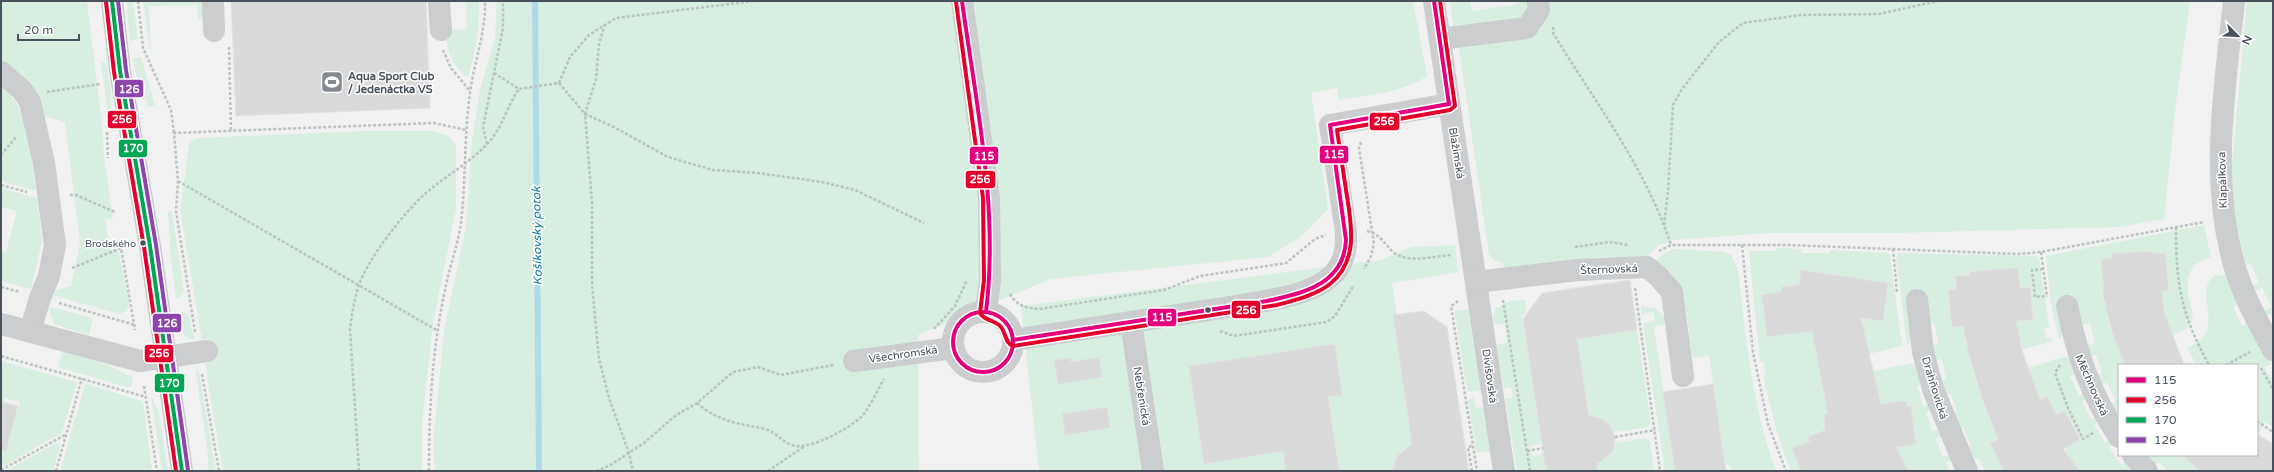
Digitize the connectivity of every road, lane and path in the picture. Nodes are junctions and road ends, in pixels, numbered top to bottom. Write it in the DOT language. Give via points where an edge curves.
graph roads {
  1 [pos="112,1"];
  2 [pos="138,1"];
  3 [pos="213,1"];
  4 [pos="440,1"];
  5 [pos="485,1"];
  6 [pos="502,1"];
  7 [pos="754,1"];
  8 [pos="962,1"];
  9 [pos="1434,1"];
  10 [pos="1538,1"];
  11 [pos="1938,1"];
  12 [pos="2234,1"];
  13 [pos="1552,20"];
  14 [pos="605,24"];
  15 [pos="441,30"];
  16 [pos="221,36"];
  17 [pos="1440,39"];
  18 [pos="1,72"];
  19 [pos="494,73"];
  20 [pos="100,84"];
  21 [pos="559,84"];
  22 [pos="519,89"];
  23 [pos="470,91"];
  24 [pos="26,96"];
  25 [pos="1449,104"];
  26 [pos="585,114"];
  27 [pos="231,130"];
  28 [pos="466,130"];
  29 [pos="174,134"];
  30 [pos="487,144"];
  31 [pos="463,166"];
  32 [pos="178,181"];
  33 [pos="1,185"];
  34 [pos="25,192"];
  35 [pos="48,198"];
  36 [pos="116,212"];
  37 [pos="2208,221"];
  38 [pos="924,223"];
  39 [pos="1664,225"];
  40 [pos="2176,227"];
  41 [pos="1346,232"];
  42 [pos="1671,245"];
  43 [pos="1742,245"];
  44 [pos="1457,254"];
  45 [pos="2043,269"];
  46 [pos="49,276"];
  47 [pos="1640,276"];
  48 [pos="990,280"];
  49 [pos="1476,282"];
  50 [pos="359,285"];
  51 [pos="2046,296"];
  52 [pos="1502,297"];
  53 [pos="40,298"];
  54 [pos="1917,300"];
  55 [pos="1451,306"];
  56 [pos="2067,306"];
  57 [pos="986,312"];
  58 [pos="1131,322"];
  59 [pos="1,324"];
  60 [pos="135,325"];
  61 [pos="135,330"];
  62 [pos="438,331"];
  63 [pos="30,332"];
  64 [pos="932,332"];
  65 [pos="1013,340"];
  66 [pos="952,348"];
  67 [pos="2262,350"];
  68 [pos="202,352"];
  69 [pos="1,356"];
  70 [pos="166,358"];
  71 [pos="854,361"];
  72 [pos="2062,363"];
  73 [pos="2208,364"];
  74 [pos="2228,364"];
  75 [pos="886,374"];
  76 [pos="1683,376"];
  77 [pos="82,378"];
  78 [pos="144,386"];
  79 [pos="146,397"];
  80 [pos="697,403"];
  81 [pos="2258,422"];
  82 [pos="1655,430"];
  83 [pos="2094,432"];
  84 [pos="2273,432"];
  85 [pos="66,435"];
  86 [pos="2118,435"];
  87 [pos="1615,437"];
  88 [pos="805,446"];
  89 [pos="1473,446"];
  90 [pos="1543,448"];
  91 [pos="1527,451"];
  92 [pos="629,453"];
  93 [pos="2134,456"];
  94 [pos="1,470"];
  95 [pos="56,471"];
  96 [pos="157,471"];
  97 [pos="182,471"];
  98 [pos="219,471"];
  99 [pos="359,471"];
  100 [pos="429,471"];
  101 [pos="596,471"];
  102 [pos="633,471"];
  103 [pos="768,471"];
  104 [pos="1153,471"];
  105 [pos="1472,471"];
  106 [pos="1476,471"];
  107 [pos="1504,471"];
  108 [pos="1530,471"];
  109 [pos="1660,471"];
  110 [pos="1786,471"];
  111 [pos="1967,471"];
  112 [pos="2147,471"];
  1 -- 70 [label="main road" via="120,71"];
  2 -- 29 [label="path" via="143,48 171,110"];
  3 -- 16 [label="street"];
  4 -- 15 [label="street"];
  5 -- 23 [label="path" via="486,22"];
  6 -- 19 [label="path" via="503,28"];
  7 -- 14 [label="path" via="616,18"];
  8 -- 48 [label="street" via="989,198"];
  9 -- 17 [label="street, Blažimská"];
  10 -- 17 [label="street" via="1539,10 1527,28"];
  11 -- 39 [label="path" via="1879,14 1801,15 1743,23 1719,42 1682,89 1673,105"];
  12 -- 67 [label="street, Klapálkova" via="2221,150 2221,197 2233,262 2255,316"];
  13 -- 39 [label="path" via="1554,33 1634,163"];
  14 -- 21 [label="path" via="590,35 570,58"];
  14 -- 26 [label="path" via="599,44 596,79"];
  15 -- 23 [label="path" via="443,49 451,68"];
  16 -- 27 [label="path"];
  17 -- 25 [label="street, Blažimská"];
  18 -- 24 [label="street"];
  19 -- 22 [label="path"];
  19 -- 30 [label="path" via="483,127"];
  20 -- 24 [label="path"];
  21 -- 22 [label="path"];
  21 -- 26 [label="path"];
  22 -- 30 [label="path" via="498,131"];
  23 -- 28 [label="path"];
  24 -- 35 [label="street" via="33,111 44,163"];
  25 -- 41 [label="street" via="1330,125"];
  25 -- 49 [label="street, Blažimská"];
  26 -- 38 [label="path" via="668,157 713,170 822,182 855,190"];
  26 -- 92 [label="path" via="592,202 592,284 599,359 609,398"];
  27 -- 28 [label="path" via="434,124"];
  27 -- 29 [label="path"];
  28 -- 31 [label="path"];
  29 -- 32 [label="path"];
  30 -- 31 [label="path"];
  31 -- 50 [label="path" via="426,193 413,206 376,255"];
  31 -- 62 [label="path" via="460,223 444,291"];
  32 -- 50 [label="path"];
  32 -- 68 [label="path" via="176,211"];
  33 -- 34 [label="path"];
  35 -- 36 [label="path" via="76,194"];
  35 -- 46 [label="street" via="55,245"];
  37 -- 40 [label="path"];
  39 -- 42 [label="path"];
  40 -- 43 [label="path" via="2042,252 2018,254"];
  40 -- 73 [label="path" via="2176,264 2181,298 2192,334"];
  41 -- 44 [label="path" via="1372,232 1384,240 1392,251 1404,258"];
  41 -- 48 [label="path" via="1315,239 1286,263 1200,276 1164,290 1039,309 1025,308 1014,301 1007,289 1007,280"];
  41 -- 58 [label="street" via="1346,247 1340,265 1330,278 1312,288 1276,299"];
  42 -- 43 [label="path"];
  42 -- 47 [label="path" via="1657,252"];
  43 -- 110 [label="path" via="1753,352 1768,424"];
  45 -- 51 [label="path" via="2032,270 2035,297"];
  46 -- 53 [label="street"];
  46 -- 60 [label="path" via="121,248"];
  47 -- 49 [label="street, Šternovská" via="1578,270"];
  47 -- 76 [label="street, Šternovská" via="1658,276 1672,292"];
  47 -- 82 [label="path"];
  48 -- 57 [label="street"];
  48 -- 64 [label="path" via="967,280 955,306"];
  49 -- 107 [label="street, Divišovská"];
  50 -- 62 [label="path"];
  50 -- 99 [label="path" via="350,329"];
  52 -- 91 [label="path"];
  53 -- 60 [label="path"];
  53 -- 63 [label="street"];
  54 -- 111 [label="street, Drahňovická" via="1924,352 1933,389"];
  55 -- 89 [label="path"];
  56 -- 86 [label="street, Měchnovská" via="2082,366 2106,417"];
  57 -- 65 [label="street" via="1001,318 1007,324"];
  57 -- 66 [label="street, Všechromská" via="970,314 960,321 954,332"];
  58 -- 65 [label="street"];
  58 -- 104 [label="street, Nebřenická"];
  59 -- 63 [label="street"];
  60 -- 61 [label="path"];
  62 -- 100 [label="path" via="429,417"];
  63 -- 70 [label="street" via="140,361"];
  65 -- 66 [label="street, Všechromská" via="1009,357 1004,364 990,372 966,368 955,356"];
  66 -- 71 [label="street, Všechromská"];
  67 -- 74 [label="path"];
  68 -- 70 [label="street"];
  68 -- 98 [label="path"];
  69 -- 77 [label="path"];
  70 -- 97 [label="main road"];
  71 -- 80 [label="path" via="781,374 758,367 733,372"];
  72 -- 83 [label="path" via="2055,373 2068,408 2083,439"];
  75 -- 88 [label="path" via="861,418 823,440"];
  77 -- 79 [label="path"];
  77 -- 85 [label="path"];
  78 -- 79 [label="path"];
  79 -- 96 [label="path"];
  80 -- 88 [label="path" via="709,414 722,420 772,431 787,443"];
  80 -- 92 [label="path" via="675,416"];
  81 -- 84 [label="path"];
  82 -- 87 [label="path"];
  82 -- 109 [label="path"];
  85 -- 94 [label="path"];
  85 -- 95 [label="path"];
  88 -- 103 [label="path"];
  89 -- 105 [label="path" via="1468,447"];
  89 -- 106 [label="path"];
  90 -- 91 [label="path"];
  91 -- 108 [label="path"];
  92 -- 101 [label="path"];
  92 -- 102 [label="path"];
  93 -- 112 [label="street"];
}
